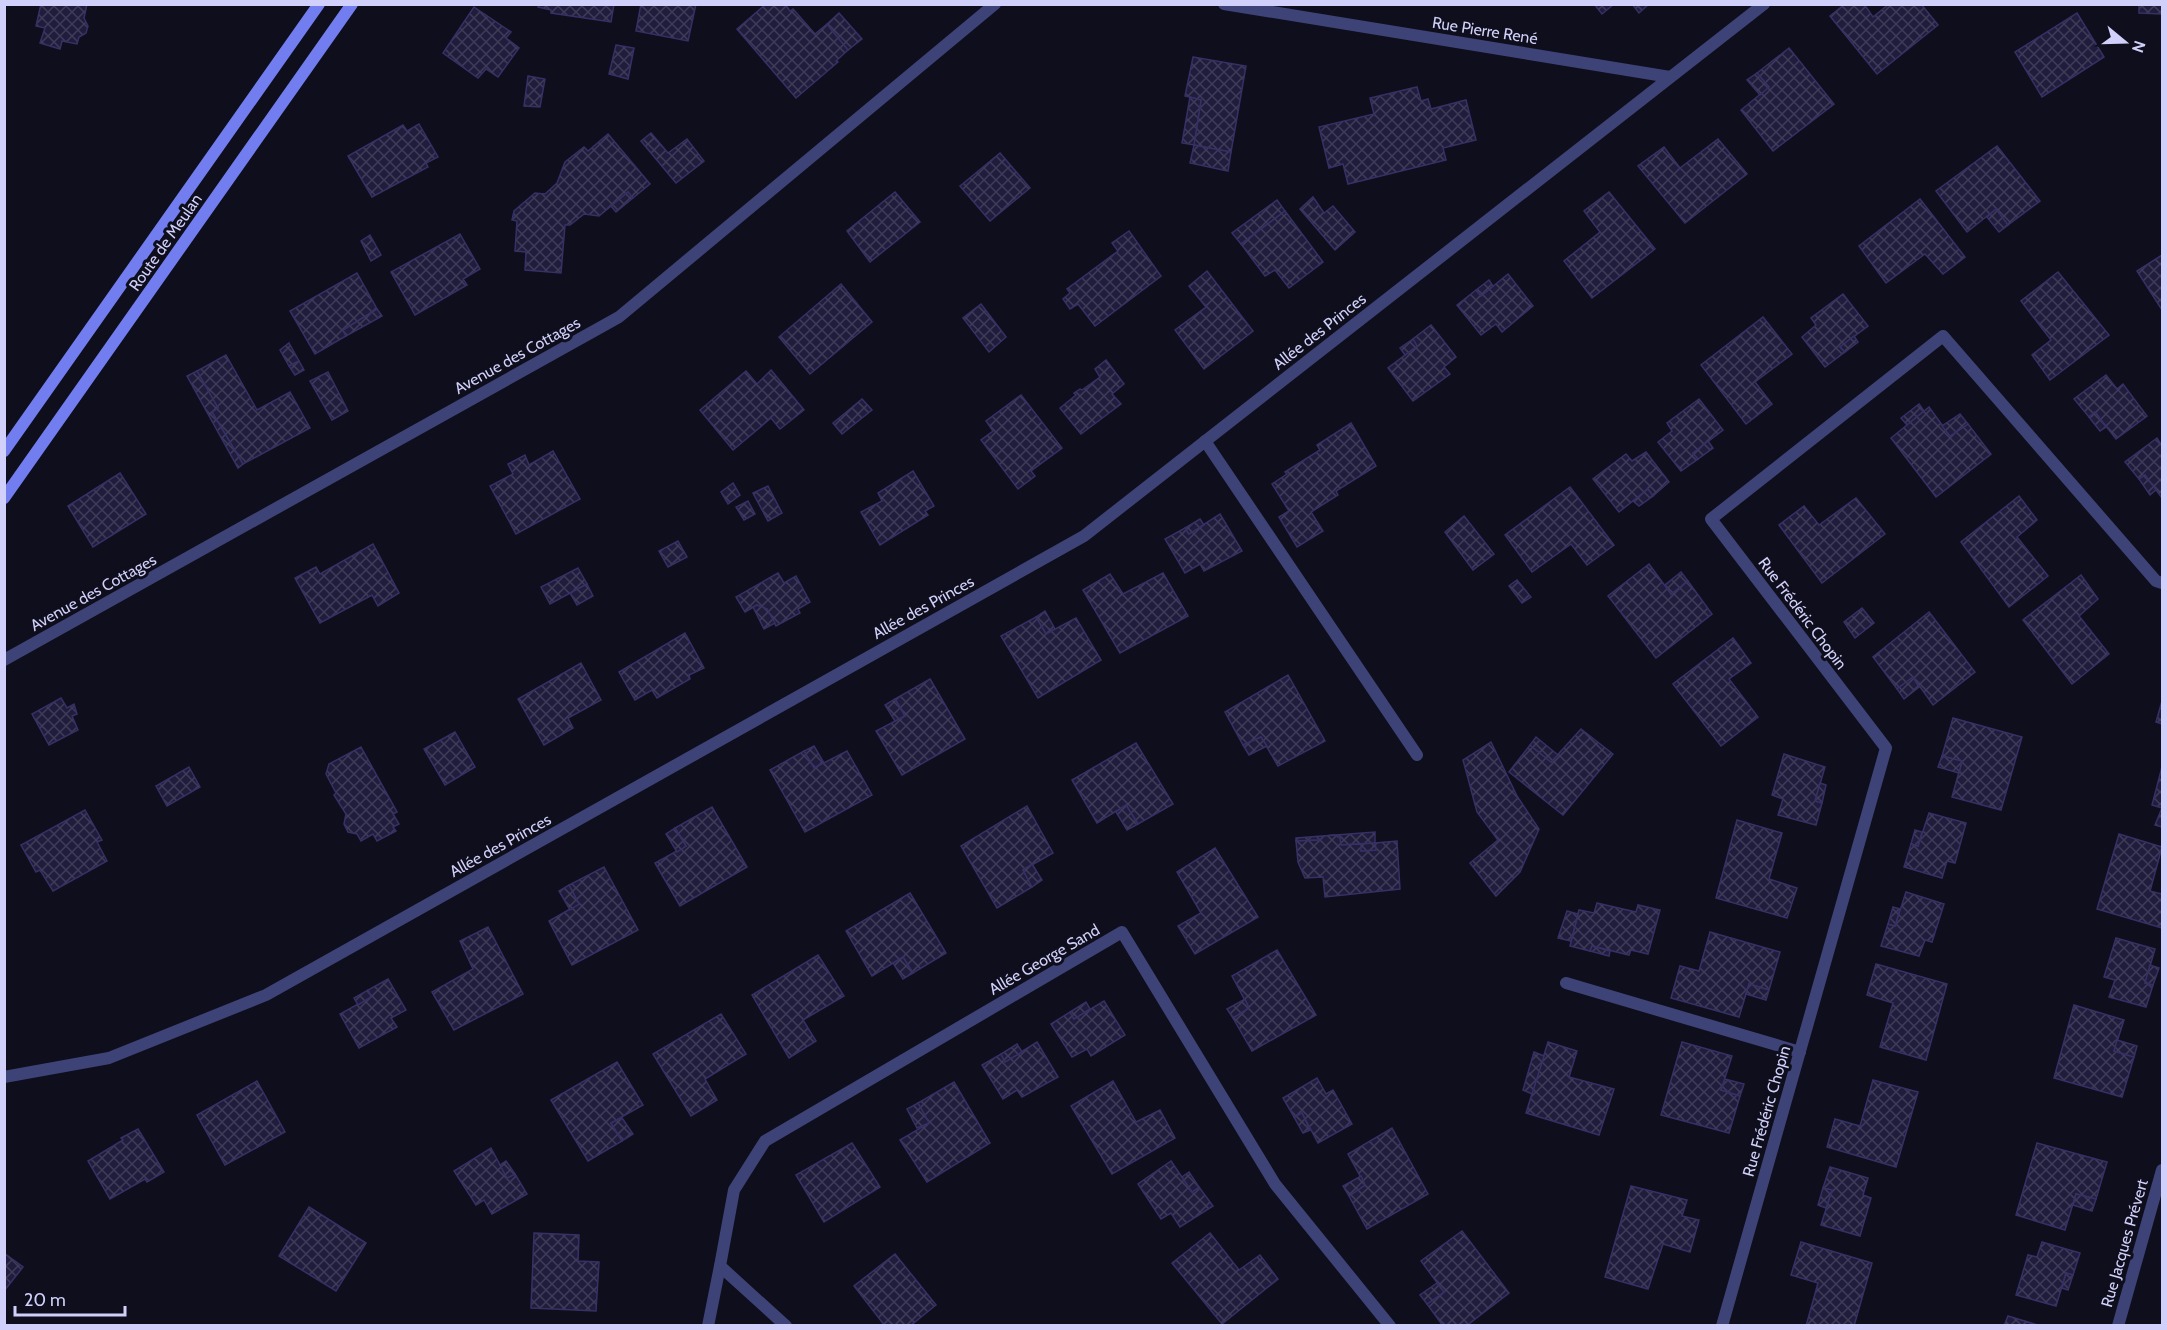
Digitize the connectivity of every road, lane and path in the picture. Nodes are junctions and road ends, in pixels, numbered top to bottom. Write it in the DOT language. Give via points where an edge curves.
graph roads {
  1 [pos="319,4"];
  2 [pos="352,4"];
  3 [pos="995,4"];
  4 [pos="1224,4"];
  5 [pos="1764,4"];
  6 [pos="1670,77"];
  7 [pos="1205,441"];
  8 [pos="4,451"];
  9 [pos="4,498"];
  10 [pos="2163,583"];
  11 [pos="4,660"];
  12 [pos="1417,755"];
  13 [pos="1566,983"];
  14 [pos="1800,1052"];
  15 [pos="4,1077"];
  16 [pos="2161,1178"];
  17 [pos="720,1266"];
  18 [pos="708,1326"];
  19 [pos="786,1326"];
  20 [pos="1390,1326"];
  21 [pos="1722,1326"];
  22 [pos="2118,1326"];
  1 -- 8 [label="main road, Route de Meulan"];
  2 -- 9 [label="main road, Route de Meulan"];
  3 -- 11 [label="street, Avenue des Cottages" via="619,317"];
  4 -- 6 [label="street, Rue Pierre René"];
  5 -- 6 [label="street, Allée des Princes"];
  6 -- 7 [label="street, Allée des Princes"];
  7 -- 12 [label="street"];
  7 -- 15 [label="street, Allée des Princes" via="1084,536 266,995 109,1058"];
  10 -- 14 [label="street, Rue Frédéric Chopin" via="2156,581 1943,336 1711,519 1886,748"];
  13 -- 14 [label="street"];
  14 -- 21 [label="street, Rue Frédéric Chopin"];
  16 -- 22 [label="street, Rue Jacques Prévert"];
  17 -- 18 [label="street"];
  17 -- 19 [label="street"];
  17 -- 20 [label="street, Allée George Sand" via="734,1190 765,1140 1122,932 1275,1184"];
}
